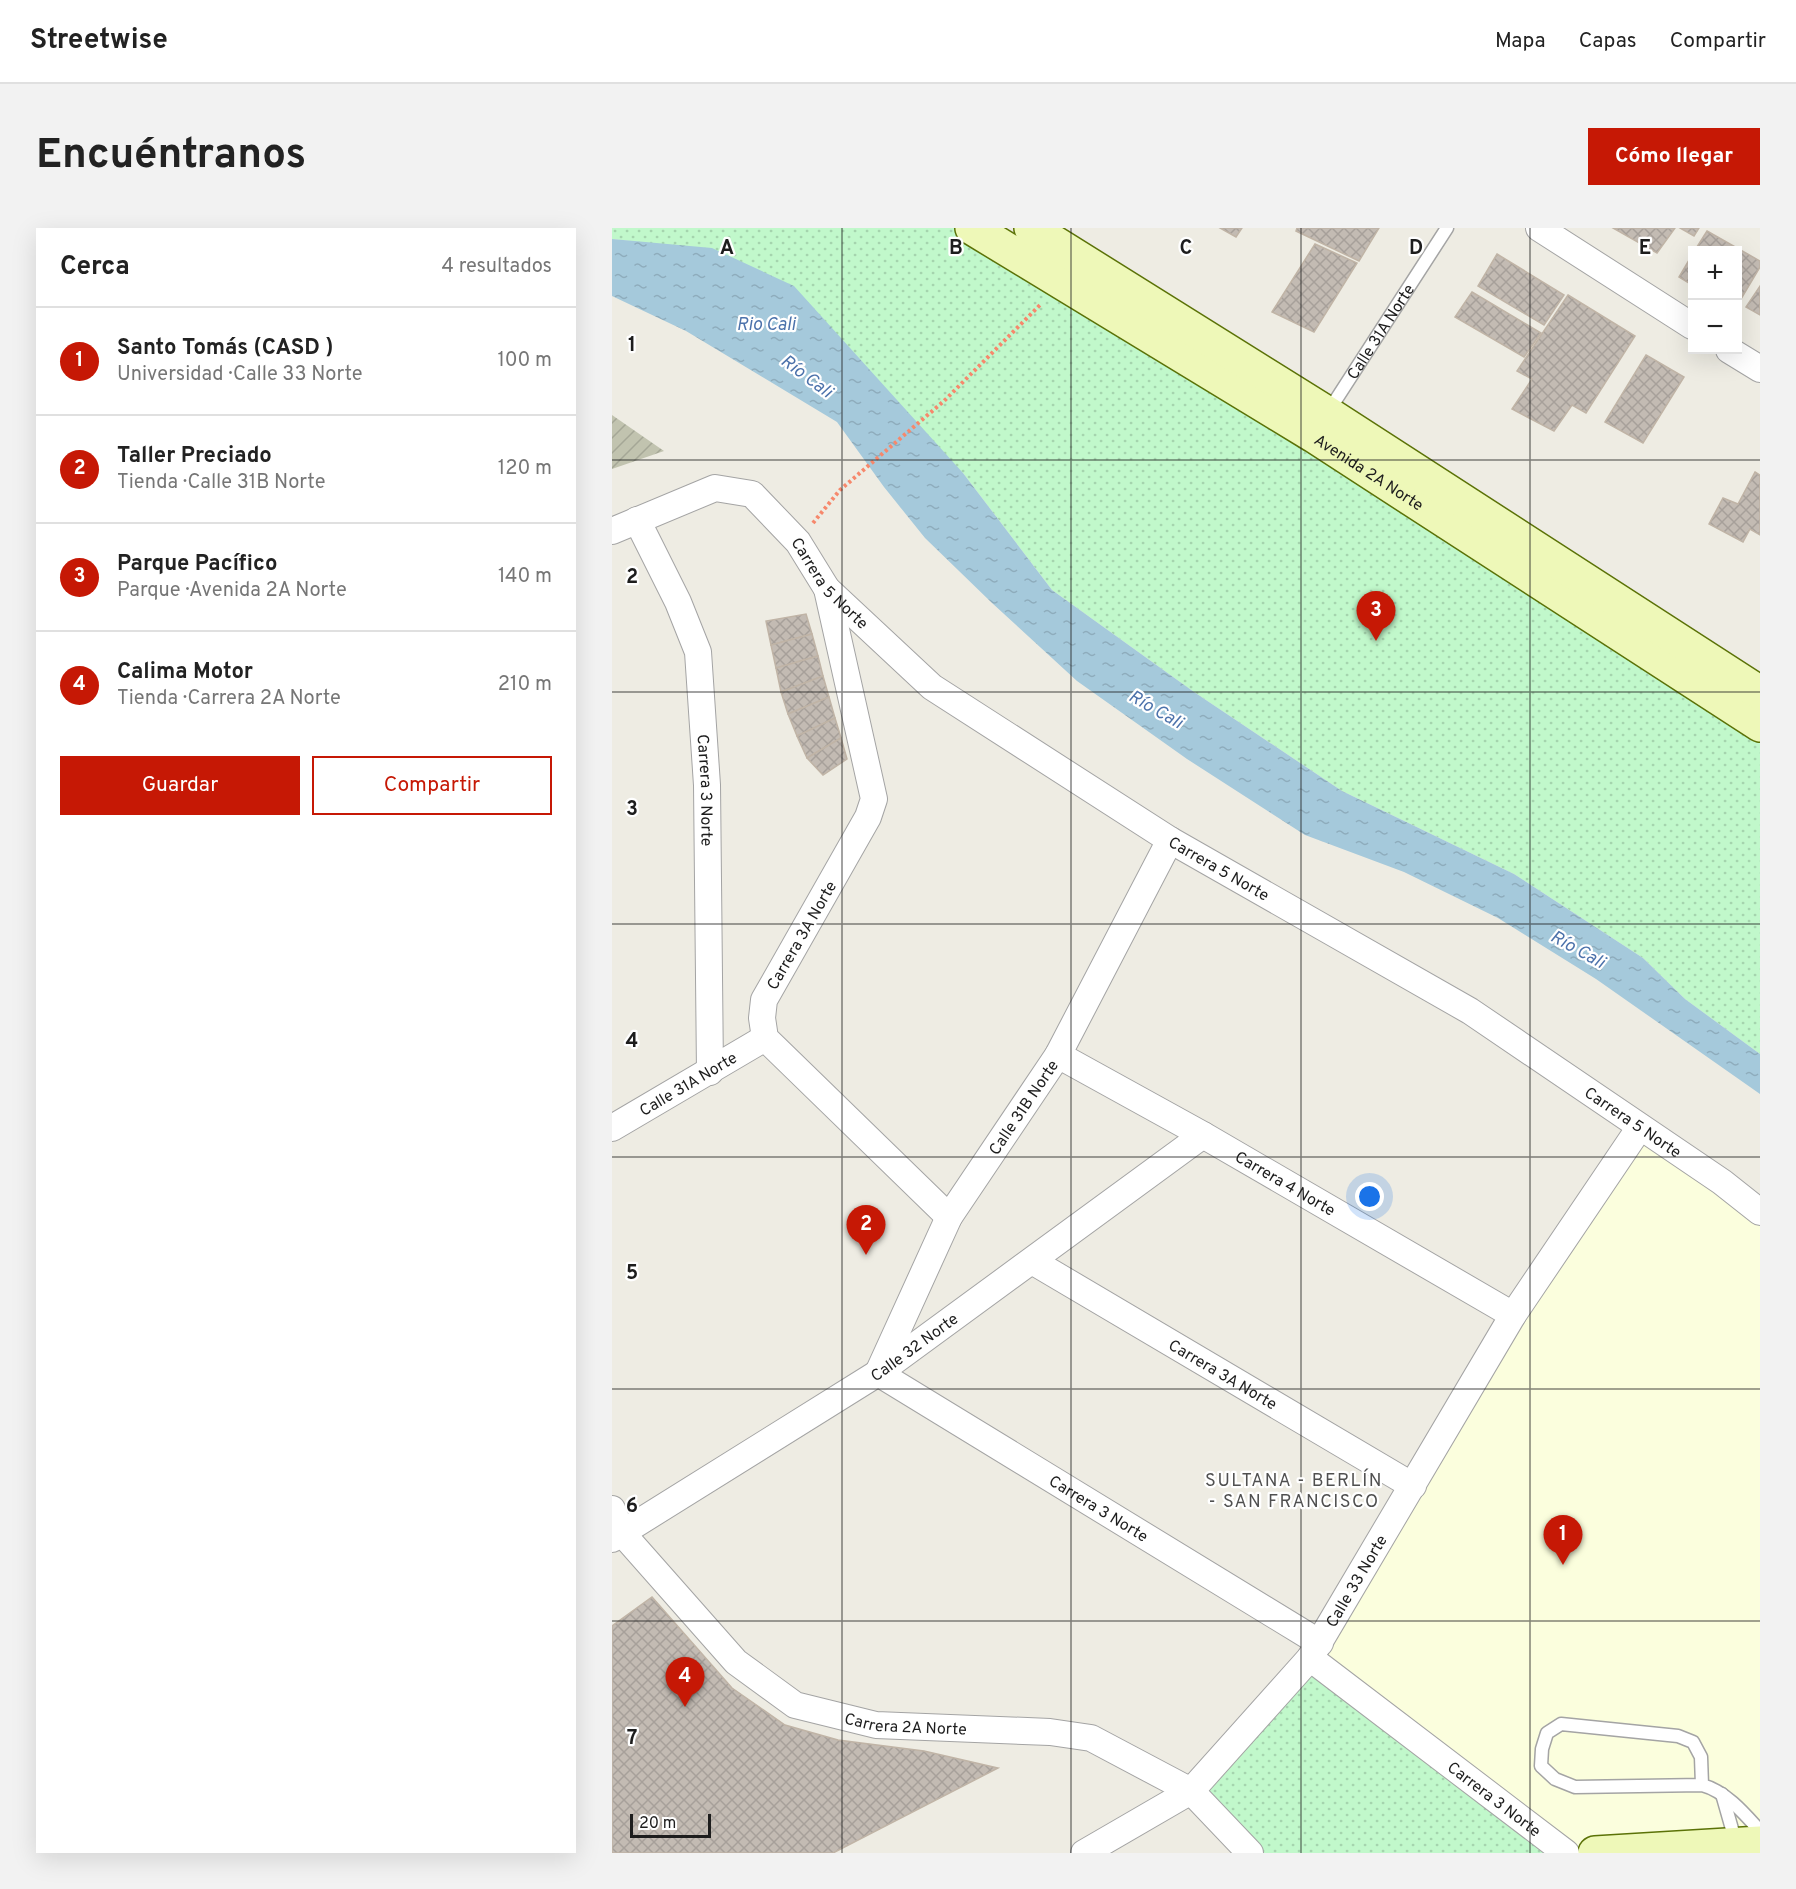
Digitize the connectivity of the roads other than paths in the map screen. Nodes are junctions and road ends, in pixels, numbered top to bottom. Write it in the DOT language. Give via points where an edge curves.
graph roads {
  1 [pos="972,228"];
  2 [pos="1032,228"];
  3 [pos="1447,228"];
  4 [pos="1539,228"];
  5 [pos="1688,323"];
  6 [pos="1736,354"];
  7 [pos="1760,369"];
  8 [pos="1321,425"];
  9 [pos="637,520"];
  10 [pos="612,531"];
  11 [pos="827,589"];
  12 [pos="1760,693"];
  13 [pos="1760,726"];
  14 [pos="1170,840"];
  15 [pos="765,1038"];
  16 [pos="1058,1055"];
  17 [pos="710,1072"];
  18 [pos="1640,1127"];
  19 [pos="612,1128"];
  20 [pos="1203,1135"];
  21 [pos="1760,1212"];
  22 [pos="949,1217"];
  23 [pos="1032,1261"];
  24 [pos="1513,1315"];
  25 [pos="878,1373"];
  26 [pos="1413,1486"];
  27 [pos="612,1509"];
  28 [pos="617,1536"];
  29 [pos="1315,1650"];
  30 [pos="1702,1785"];
  31 [pos="1191,1791"];
  32 [pos="1721,1792"];
  33 [pos="1752,1839"];
  34 [pos="1666,1851"];
  35 [pos="1084,1853"];
  36 [pos="1250,1853"];
  37 [pos="1566,1853"];
  38 [pos="1595,1853"];
  1 -- 8 [label="main road, Avenida 2A Norte"];
  2 -- 8 [label="main road, Avenida 2A Norte"];
  3 -- 8 [label="lane, Calle 31A Norte"];
  4 -- 5 [label="street"];
  6 -- 7 [label="street"];
  8 -- 12 [label="main road, Avenida 2A Norte"];
  8 -- 13 [label="main road, Avenida 2A Norte"];
  9 -- 10 [label="street"];
  9 -- 11 [label="street, Carrera 5 Norte" via="715,488 752,494 798,542"];
  9 -- 17 [label="street, Carrera 3 Norte" via="698,652 707,785"];
  11 -- 14 [label="street, Carrera 5 Norte" via="932,687"];
  11 -- 15 [label="street, Carrera 3A Norte" via="874,799 868,817 764,1000"];
  14 -- 16 [label="street, Calle 31B Norte"];
  14 -- 18 [label="street, Carrera 5 Norte" via="1470,1011"];
  15 -- 17 [label="street, Calle 31A Norte"];
  15 -- 22 [label="street"];
  16 -- 20 [label="street, Carrera 4 Norte"];
  16 -- 22 [label="street, Calle 31B Norte"];
  17 -- 19 [label="street, Calle 31A Norte"];
  18 -- 21 [label="street, Carrera 5 Norte"];
  18 -- 24 [label="street, Calle 33 Norte"];
  20 -- 23 [label="street, Calle 32 Norte"];
  20 -- 24 [label="street, Carrera 4 Norte"];
  22 -- 25 [label="street, Calle 31B Norte"];
  23 -- 25 [label="street, Calle 32 Norte"];
  23 -- 26 [label="street, Carrera 3A Norte"];
  24 -- 26 [label="street, Calle 33 Norte"];
  25 -- 28 [label="street, Calle 32 Norte"];
  25 -- 29 [label="street, Carrera 3 Norte"];
  26 -- 29 [label="street, Calle 33 Norte"];
  27 -- 28 [label="street, Carrera 2A Norte"];
  28 -- 31 [label="street, Carrera 2A Norte" via="736,1662 795,1705 876,1725 1050,1732 1091,1738"];
  29 -- 31 [label="street, Calle 33 Norte"];
  29 -- 37 [label="street, Carrera 3 Norte"];
  30 -- 30 [label="lane" via="1701,1757 1693,1742 1678,1736 1561,1724 1547,1733 1542,1749 1541,1766 1555,1779 1575,1787"];
  30 -- 32 [label="lane"];
  31 -- 35 [label="street, Calle 33 Norte"];
  31 -- 36 [label="street, Carrera 2A Norte"];
  32 -- 33 [label="lane"];
  32 -- 33 [label="lane"];
  33 -- 34 [label="main road"];
  34 -- 38 [label="main road"];
}
